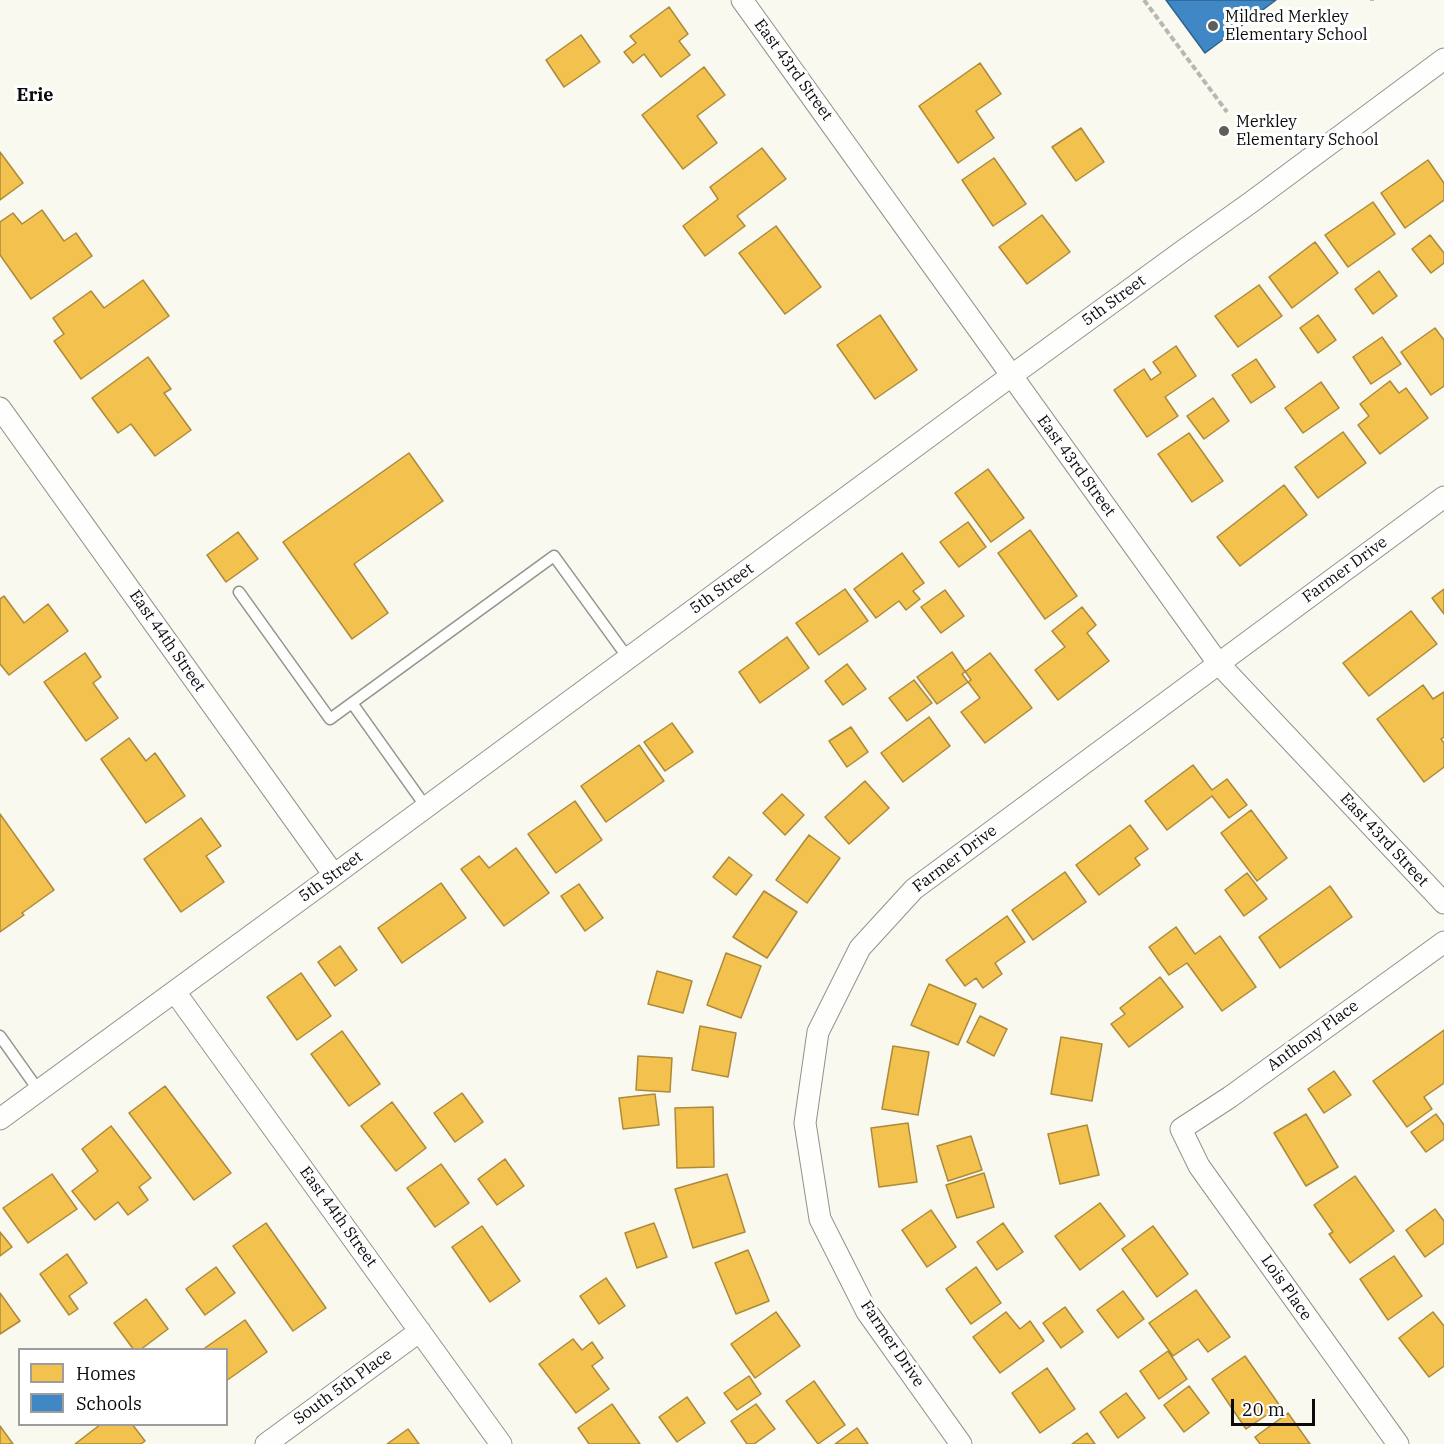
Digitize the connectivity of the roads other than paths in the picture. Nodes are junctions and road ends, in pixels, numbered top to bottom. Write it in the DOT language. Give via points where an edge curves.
graph roads {
  1 [pos="742,0"];
  2 [pos="1444,59"];
  3 [pos="1011,376"];
  4 [pos="0,408"];
  5 [pos="1444,497"];
  6 [pos="238,592"];
  7 [pos="628,658"];
  8 [pos="1218,663"];
  9 [pos="352,703"];
  10 [pos="426,807"];
  11 [pos="334,875"];
  12 [pos="1444,903"];
  13 [pos="1444,942"];
  14 [pos="175,992"];
  15 [pos="0,1036"];
  16 [pos="39,1091"];
  17 [pos="0,1119"];
  18 [pos="1181,1129"];
  19 [pos="420,1330"];
  20 [pos="266,1444"];
  21 [pos="501,1444"];
  22 [pos="961,1444"];
  23 [pos="1398,1444"];
  1 -- 3 [label="street, East 43rd Street"];
  2 -- 3 [label="street, 5th Street"];
  3 -- 7 [label="street, 5th Street"];
  3 -- 8 [label="street, East 43rd Street"];
  4 -- 11 [label="street, East 44th Street"];
  5 -- 8 [label="street, Farmer Drive"];
  6 -- 9 [label="lane" via="330,719"];
  7 -- 9 [label="lane" via="554,556"];
  7 -- 10 [label="street, 5th Street"];
  8 -- 12 [label="street, East 43rd Street"];
  8 -- 22 [label="street, Farmer Drive" via="914,889 860,948 818,1032 805,1123 820,1218 867,1312"];
  9 -- 10 [label="lane"];
  10 -- 11 [label="street, 5th Street"];
  11 -- 14 [label="street, 5th Street"];
  13 -- 18 [label="street, Anthony Place"];
  14 -- 16 [label="street, 5th Street"];
  14 -- 19 [label="street, East 44th Street"];
  15 -- 16 [label="lane"];
  16 -- 17 [label="street, 5th Street"];
  18 -- 23 [label="street, Lois Place" via="1200,1166"];
  19 -- 20 [label="street, South 5th Place"];
  19 -- 21 [label="street, East 44th Street"];
}
